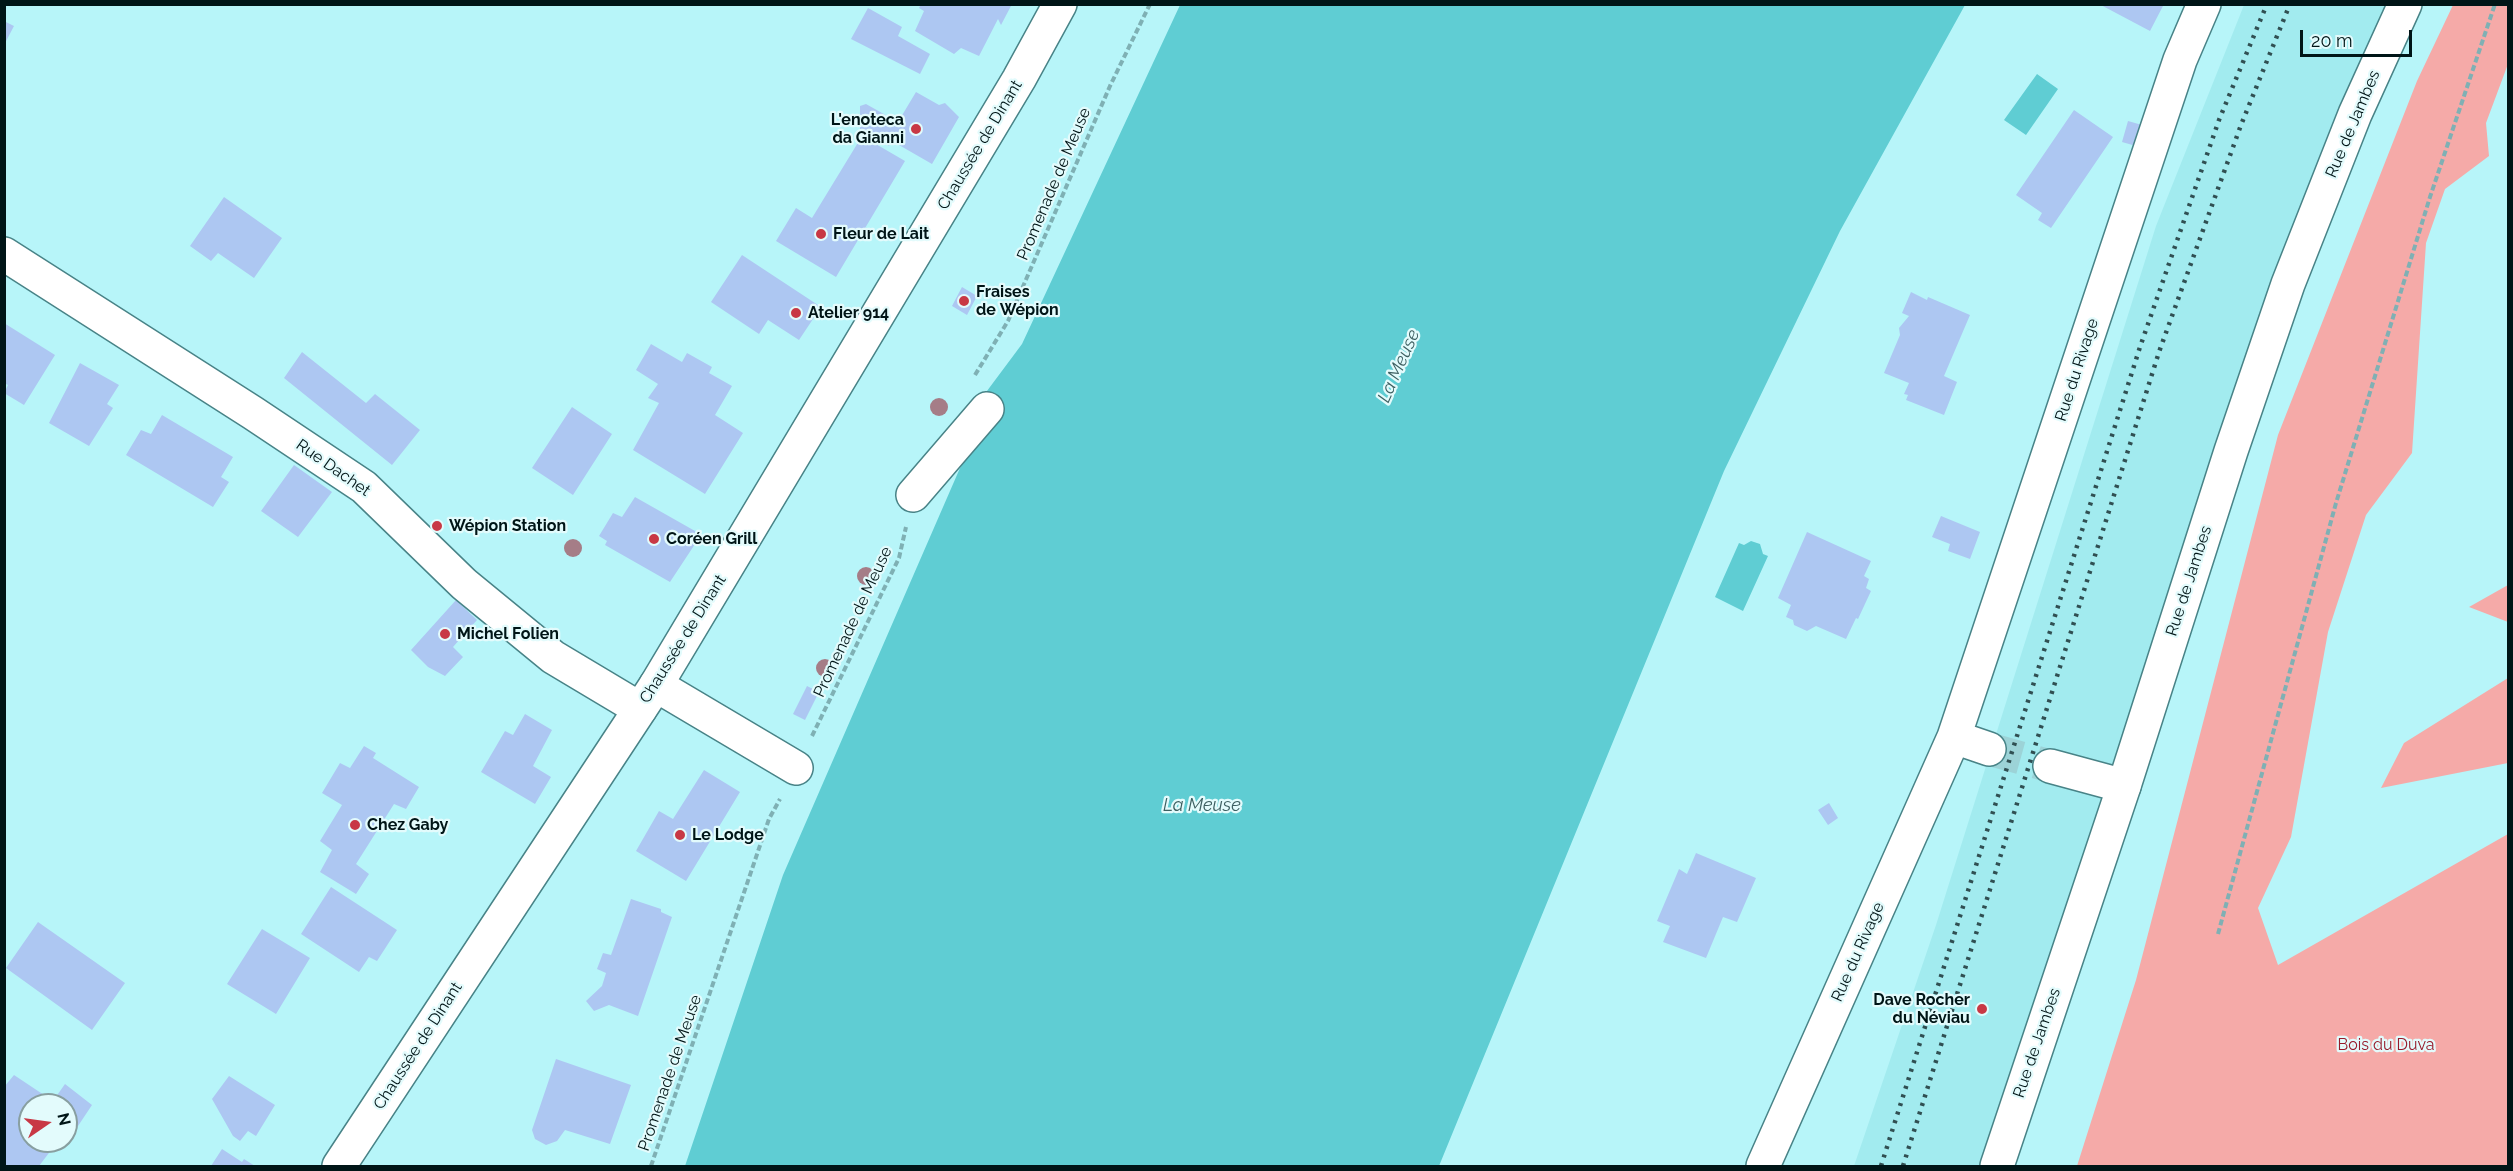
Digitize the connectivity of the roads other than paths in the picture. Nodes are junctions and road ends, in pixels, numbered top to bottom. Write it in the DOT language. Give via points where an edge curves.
graph roads {
  1 [pos="1060,4"];
  2 [pos="2204,4"];
  3 [pos="2405,4"];
  4 [pos="4,254"];
  5 [pos="987,409"];
  6 [pos="913,495"];
  7 [pos="648,697"];
  8 [pos="1954,737"];
  9 [pos="1989,749"];
  10 [pos="2050,766"];
  11 [pos="796,768"];
  12 [pos="2124,786"];
  13 [pos="339,1167"];
  14 [pos="1763,1167"];
  15 [pos="1997,1167"];
  1 -- 7 [label="main road, Chaussée de Dinant" via="1019,79"];
  2 -- 8 [label="main road, Rue du Rivage" via="2180,60"];
  3 -- 12 [label="main road, Rue de Jambes" via="2355,114 2288,284 2230,451"];
  4 -- 7 [label="main road, Rue Dachet" via="364,487 464,584 553,657"];
  5 -- 6 [label="main road"];
  7 -- 11 [label="main road, Rue Dachet"];
  7 -- 13 [label="main road, Chaussée de Dinant"];
  8 -- 9 [label="main road"];
  8 -- 14 [label="main road, Rue du Rivage"];
  10 -- 12 [label="main road"];
  12 -- 15 [label="main road, Rue de Jambes"];
}
